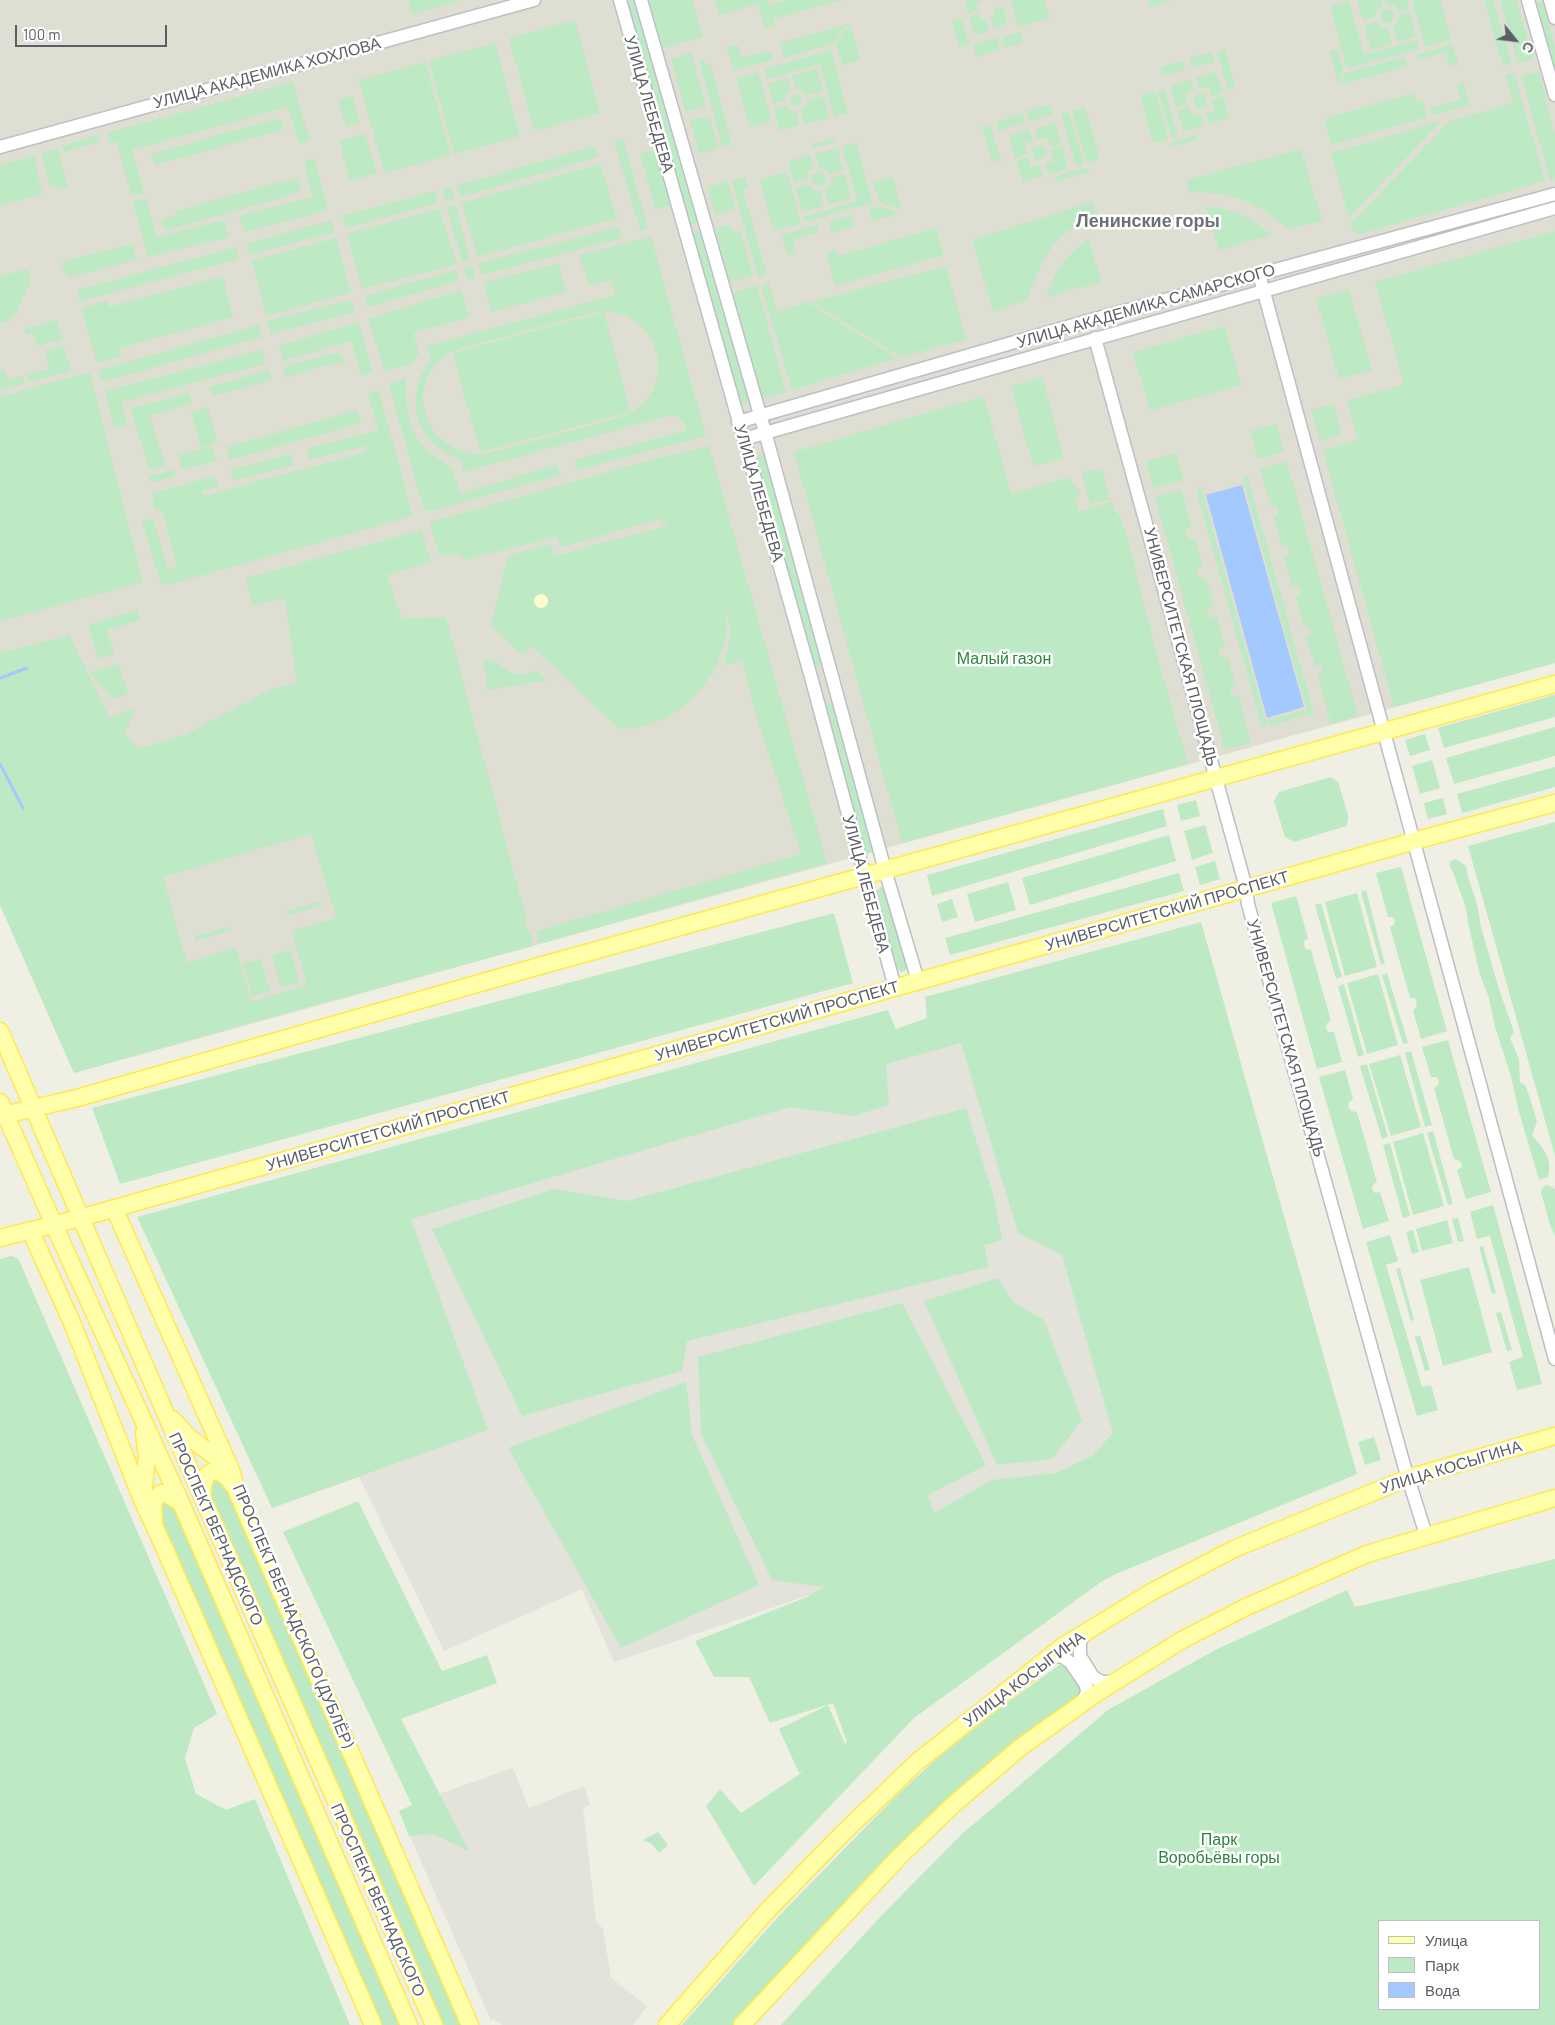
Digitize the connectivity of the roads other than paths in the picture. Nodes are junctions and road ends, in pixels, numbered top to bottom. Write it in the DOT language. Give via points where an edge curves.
graph roads {
  1 [pos="534,0"];
  2 [pos="620,0"];
  3 [pos="641,0"];
  4 [pos="1528,0"];
  5 [pos="1550,0"];
  6 [pos="1555,18"];
  7 [pos="1555,95"];
  8 [pos="0,147"];
  9 [pos="1555,194"];
  10 [pos="1555,208"];
  11 [pos="705,226"];
  12 [pos="685,232"];
  13 [pos="1259,274"];
  14 [pos="1263,291"];
  15 [pos="1095,338"];
  16 [pos="759,415"];
  17 [pos="738,422"];
  18 [pos="765,432"];
  19 [pos="744,438"];
  20 [pos="1555,684"];
  21 [pos="836,689"];
  22 [pos="815,694"];
  23 [pos="1384,732"];
  24 [pos="1216,778"];
  25 [pos="1555,803"];
  26 [pos="1413,841"];
  27 [pos="885,870"];
  28 [pos="864,876"];
  29 [pos="1246,888"];
  30 [pos="918,981"];
  31 [pos="895,988"];
  32 [pos="0,1032"];
  33 [pos="34,1108"];
  34 [pos="2,1111"];
  35 [pos="114,1208"];
  36 [pos="80,1218"];
  37 [pos="54,1224"];
  38 [pos="30,1230"];
  39 [pos="0,1238"];
  40 [pos="73,1325"];
  41 [pos="108,1342"];
  42 [pos="1555,1359"];
  43 [pos="160,1403"];
  44 [pos="202,1405"];
  45 [pos="141,1416"];
  46 [pos="1555,1436"];
  47 [pos="201,1446"];
  48 [pos="231,1470"];
  49 [pos="1408,1478"];
  50 [pos="237,1492"];
  51 [pos="202,1498"];
  52 [pos="1555,1498"];
  53 [pos="142,1502"];
  54 [pos="181,1503"];
  55 [pos="154,1526"];
  56 [pos="1426,1535"];
  57 [pos="1088,1631"];
  58 [pos="1052,1655"];
  59 [pos="1114,1682"];
  60 [pos="1081,1704"];
  61 [pos="373,2025"];
  62 [pos="408,2025"];
  63 [pos="434,2025"];
  64 [pos="470,2025"];
  65 [pos="667,2025"];
  66 [pos="742,2025"];
  1 -- 8 [label="street, УЛИЦА АКАДЕМИКА ХОХЛОВА"];
  2 -- 12 [label="street, УЛИЦА ЛЕБЕДЕВА"];
  3 -- 11 [label="street, УЛИЦА ЛЕБЕДЕВА"];
  4 -- 7 [label="street"];
  5 -- 6 [label="street"];
  9 -- 13 [label="street, УЛИЦА АКАДЕМИКА САМАРСКОГО"];
  10 -- 14 [label="street, УЛИЦА АКАДЕМИКА САМАРСКОГО"];
  11 -- 12 [label="street"];
  11 -- 16 [label="street, УЛИЦА ЛЕБЕДЕВА"];
  12 -- 17 [label="street, УЛИЦА ЛЕБЕДЕВА"];
  13 -- 14 [label="street"];
  13 -- 16 [label="street, УЛИЦА АКАДЕМИКА САМАРСКОГО"];
  14 -- 15 [label="street, УЛИЦА АКАДЕМИКА САМАРСКОГО"];
  14 -- 23 [label="street"];
  15 -- 18 [label="street, УЛИЦА АКАДЕМИКА САМАРСКОГО"];
  15 -- 24 [label="street, УНИВЕРСИТЕТСКАЯ ПЛОЩАДЬ"];
  16 -- 17 [label="street, УЛИЦА АКАДЕМИКА САМАРСКОГО"];
  16 -- 18 [label="street, УЛИЦА ЛЕБЕДЕВА"];
  17 -- 19 [label="street, УЛИЦА ЛЕБЕДЕВА"];
  18 -- 19 [label="street, УЛИЦА АКАДЕМИКА САМАРСКОГО"];
  18 -- 21 [label="street, УЛИЦА ЛЕБЕДЕВА"];
  19 -- 22 [label="street, УЛИЦА ЛЕБЕДЕВА"];
  20 -- 23 [label="main road"];
  21 -- 22 [label="street" via="824,684"];
  21 -- 27 [label="street, УЛИЦА ЛЕБЕДЕВА"];
  22 -- 28 [label="street, УЛИЦА ЛЕБЕДЕВА"];
  23 -- 24 [label="main road"];
  23 -- 26 [label="street"];
  24 -- 27 [label="main road"];
  24 -- 29 [label="street, УНИВЕРСИТЕТСКАЯ ПЛОЩАДЬ"];
  25 -- 26 [label="main road, УНИВЕРСИТЕТСКИЙ ПРОСПЕКТ"];
  26 -- 29 [label="main road, УНИВЕРСИТЕТСКИЙ ПРОСПЕКТ"];
  26 -- 42 [label="street"];
  27 -- 28 [label="main road"];
  27 -- 30 [label="street, УЛИЦА ЛЕБЕДЕВА"];
  28 -- 31 [label="street, УЛИЦА ЛЕБЕДЕВА"];
  28 -- 33 [label="main road"];
  29 -- 30 [label="main road, УНИВЕРСИТЕТСКИЙ ПРОСПЕКТ"];
  29 -- 49 [label="street, УНИВЕРСИТЕТСКАЯ ПЛОЩАДЬ"];
  30 -- 31 [label="main road, УНИВЕРСИТЕТСКИЙ ПРОСПЕКТ"];
  31 -- 35 [label="main road, УНИВЕРСИТЕТСКИЙ ПРОСПЕКТ"];
  32 -- 33 [label="main road, ПРОСПЕКТ ВЕРНАДСКОГО"];
  33 -- 34 [label="main road"];
  33 -- 36 [label="main road, ПРОСПЕКТ ВЕРНАДСКОГО"];
  34 -- 37 [label="main road, ПРОСПЕКТ ВЕРНАДСКОГО"];
  35 -- 36 [label="main road, УНИВЕРСИТЕТСКИЙ ПРОСПЕКТ"];
  35 -- 44 [label="main road, ПРОСПЕКТ ВЕРНАДСКОГО (ДУБЛЁР)"];
  36 -- 37 [label="main road, УНИВЕРСИТЕТСКИЙ ПРОСПЕКТ"];
  36 -- 43 [label="main road, ПРОСПЕКТ ВЕРНАДСКОГО"];
  37 -- 38 [label="main road, УНИВЕРСИТЕТСКИЙ ПРОСПЕКТ"];
  37 -- 41 [label="main road, ПРОСПЕКТ ВЕРНАДСКОГО"];
  38 -- 39 [label="main road, УНИВЕРСИТЕТСКИЙ ПРОСПЕКТ"];
  38 -- 40 [label="main road"];
  40 -- 41 [label="main road"];
  40 -- 53 [label="main road"];
  41 -- 45 [label="main road, ПРОСПЕКТ ВЕРНАДСКОГО"];
  43 -- 47 [label="main road" via="183,1432"];
  43 -- 51 [label="main road, ПРОСПЕКТ ВЕРНАДСКОГО"];
  44 -- 47 [label="main road"];
  44 -- 48 [label="main road, ПРОСПЕКТ ВЕРНАДСКОГО (ДУБЛЁР)"];
  45 -- 53 [label="main road" via="147,1456"];
  45 -- 54 [label="main road, ПРОСПЕКТ ВЕРНАДСКОГО"];
  46 -- 49 [label="main road, УЛИЦА КОСЫГИНА"];
  47 -- 48 [label="main road"];
  47 -- 51 [label="main road"];
  48 -- 50 [label="main road, ПРОСПЕКТ ВЕРНАДСКОГО (ДУБЛЁР)"];
  49 -- 56 [label="street, УНИВЕРСИТЕТСКАЯ ПЛОЩАДЬ"];
  49 -- 57 [label="main road, УЛИЦА КОСЫГИНА" via="1236,1548 1152,1591"];
  50 -- 51 [label="main road" via="224,1474 217,1471 206,1476"];
  50 -- 64 [label="main road, ПРОСПЕКТ ВЕРНАДСКОГО (ДУБЛЁР)"];
  51 -- 63 [label="main road, ПРОСПЕКТ ВЕРНАДСКОГО"];
  52 -- 56 [label="main road"];
  53 -- 55 [label="main road"];
  54 -- 55 [label="main road" via="167,1494 161,1493 156,1497"];
  54 -- 62 [label="main road, ПРОСПЕКТ ВЕРНАДСКОГО"];
  55 -- 61 [label="main road"];
  56 -- 59 [label="main road" via="1367,1554 1246,1607 1182,1640"];
  57 -- 58 [label="main road, УЛИЦА КОСЫГИНА"];
  57 -- 59 [label="street" via="1080,1642 1080,1656 1093,1676 1102,1682"];
  58 -- 60 [label="street" via="1071,1663 1086,1685 1087,1693"];
  58 -- 65 [label="main road, УЛИЦА КОСЫГИНА" via="917,1762 842,1834 767,1911"];
  59 -- 60 [label="main road"];
  60 -- 66 [label="main road" via="1021,1747 953,1805 887,1869"];
}
